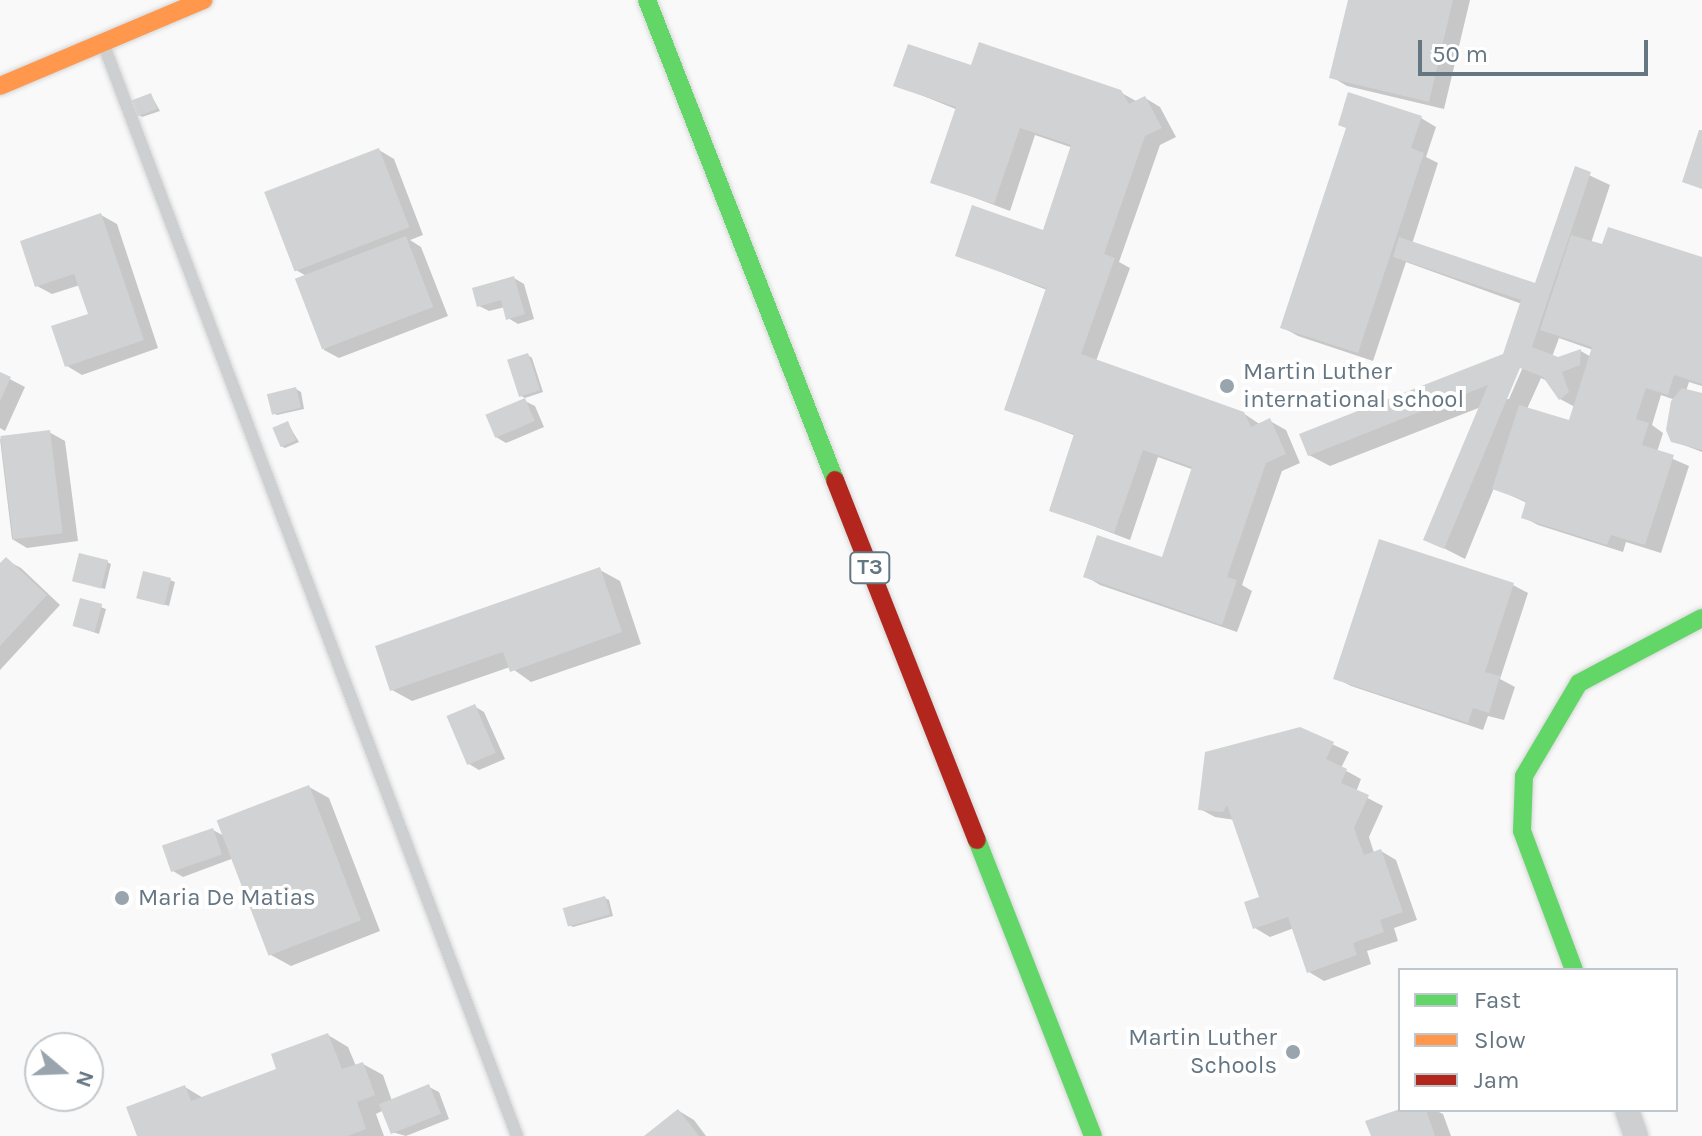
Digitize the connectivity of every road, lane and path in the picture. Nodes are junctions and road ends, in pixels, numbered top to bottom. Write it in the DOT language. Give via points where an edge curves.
graph roads {
  1 [pos="204,0"];
  2 [pos="647,0"];
  3 [pos="103,43"];
  4 [pos="0,86"];
  5 [pos="1702,618"];
  6 [pos="1573,968"];
  7 [pos="1628,1112"];
  8 [pos="517,1136"];
  9 [pos="1093,1136"];
  10 [pos="1636,1136"];
  1 -- 3 [label="main road"];
  2 -- 9 [label="main road, T3"];
  3 -- 4 [label="main road"];
  3 -- 8 [label="lane"];
  5 -- 6 [label="main road" via="1579,683 1524,776 1522,831"];
  7 -- 10 [label="street"];
}
